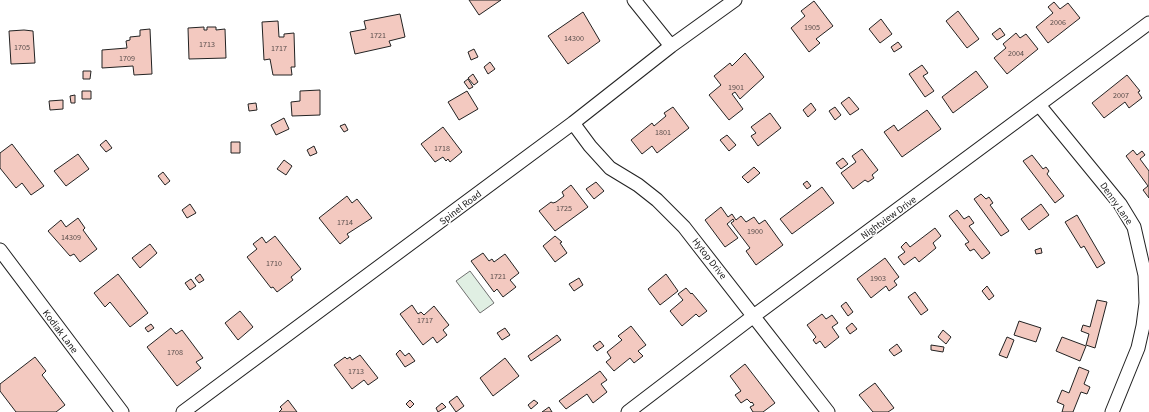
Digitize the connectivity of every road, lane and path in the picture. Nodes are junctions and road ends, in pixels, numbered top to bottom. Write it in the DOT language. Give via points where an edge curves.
graph roads {
  1 [pos="634,0"];
  2 [pos="735,0"];
  3 [pos="1149,23"];
  4 [pos="671,46"];
  5 [pos="1039,105"];
  6 [pos="573,123"];
  7 [pos="0,250"];
  8 [pos="755,315"];
  9 [pos="122,412"];
  10 [pos="183,412"];
  11 [pos="628,412"];
  12 [pos="828,412"];
  13 [pos="1112,412"];
  1 -- 4 [label="street"];
  2 -- 4 [label="street, Spinel Road"];
  3 -- 5 [label="street, Nightview Drive"];
  4 -- 6 [label="street, Spinel Road"];
  5 -- 8 [label="street, Nightview Drive"];
  5 -- 13 [label="street, Denny Lane" via="1120,204 1134,227 1145,275 1146,303 1138,348"];
  6 -- 8 [label="street, Hytop Drive" via="610,168 650,195 684,227"];
  6 -- 10 [label="street, Spinel Road"];
  7 -- 9 [label="street, Kodiak Lane"];
  8 -- 11 [label="street, Nightview Drive"];
  8 -- 12 [label="street, Hytop Drive"];
}
